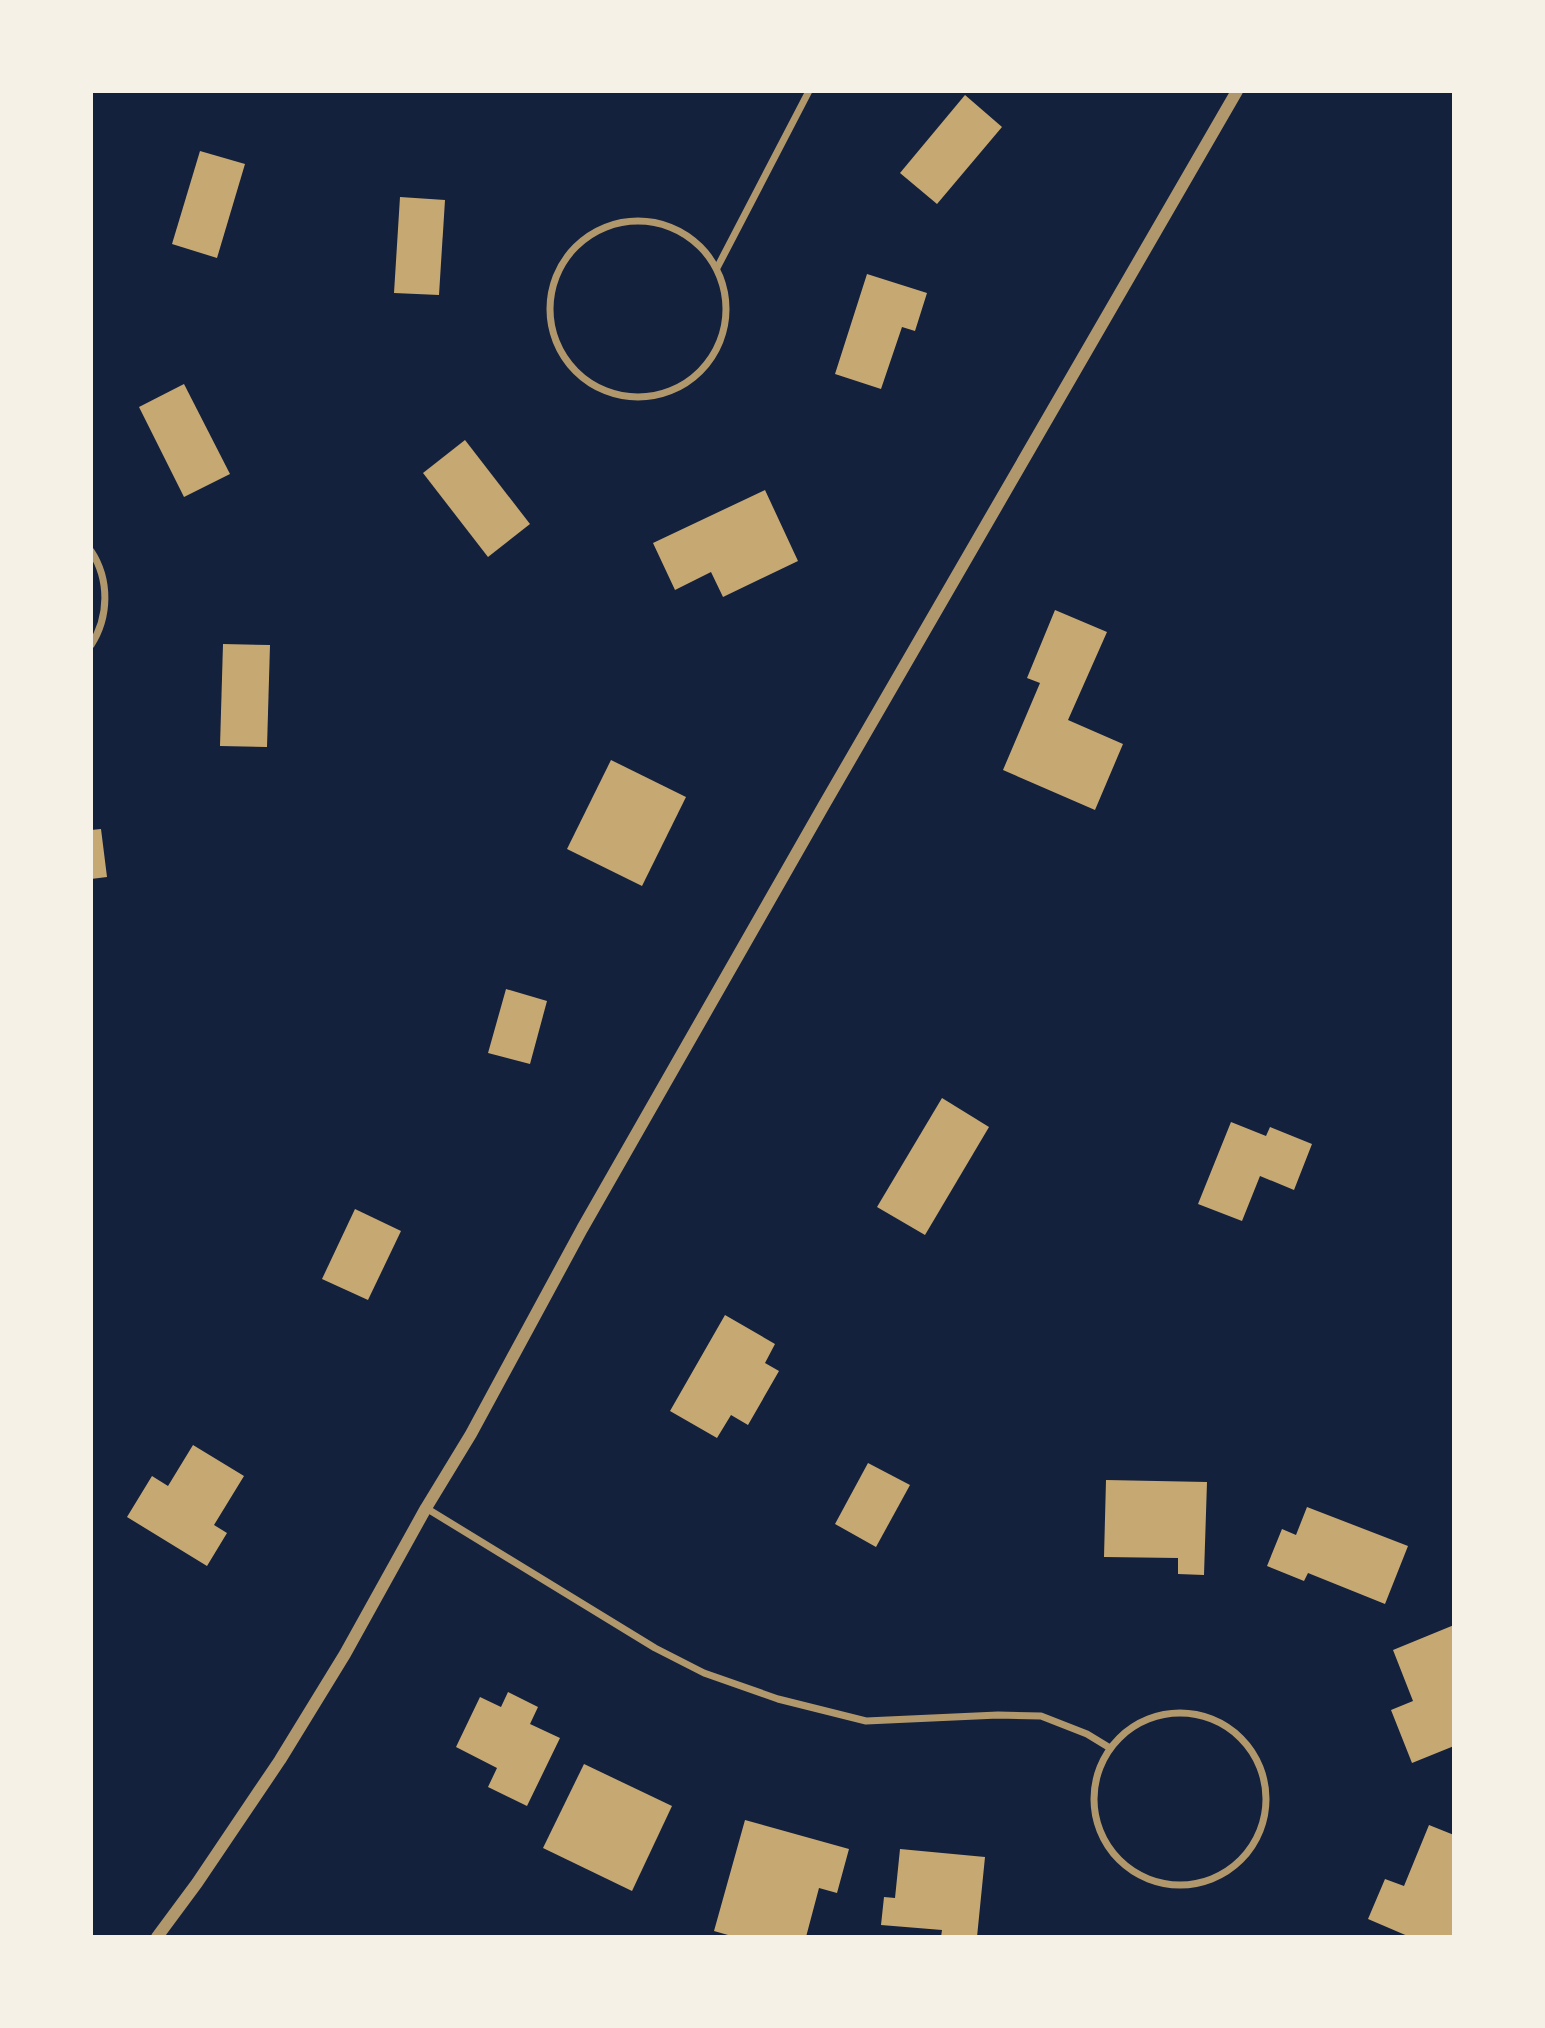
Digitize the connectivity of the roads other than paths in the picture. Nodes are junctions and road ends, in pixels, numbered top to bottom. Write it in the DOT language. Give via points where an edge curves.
graph roads {
  1 [pos="809,91"];
  2 [pos="1237,91"];
  3 [pos="717,268"];
  4 [pos="91,551"];
  5 [pos="91,645"];
  6 [pos="426,1508"];
  7 [pos="1110,1748"];
  8 [pos="157,1937"];
  1 -- 3 [label="street"];
  2 -- 6 [label="street" via="824,805"];
  3 -- 3 [label="street" via="705,250 670,225 628,220 588,236 572,250 552,288 552,331 560,351 572,369 607,392 649,397 689,382 705,368 724,330 725,287"];
  4 -- 5 [label="street" via="106,595 104,616"];
  6 -- 7 [label="street" via="655,1648 704,1673 778,1699 866,1721 1041,1716"];
  6 -- 8 [label="street" via="280,1760"];
  7 -- 7 [label="street" via="1124,1732 1161,1714 1201,1715 1238,1734 1261,1768 1266,1788 1261,1829 1251,1847 1238,1863 1201,1883 1180,1886 1139,1876 1108,1848 1098,1829 1094,1787"];
}
